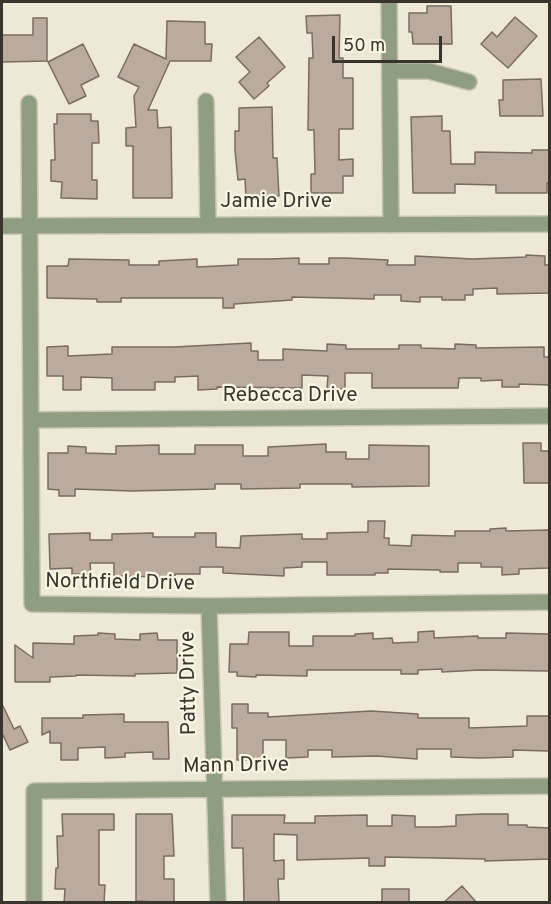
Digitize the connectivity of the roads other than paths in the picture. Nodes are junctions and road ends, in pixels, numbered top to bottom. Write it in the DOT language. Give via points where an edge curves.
graph roads {
  1 [pos="389,2"];
  2 [pos="391,72"];
  3 [pos="469,82"];
  4 [pos="206,101"];
  5 [pos="28,103"];
  6 [pos="208,224"];
  7 [pos="549,224"];
  8 [pos="391,225"];
  9 [pos="2,226"];
  10 [pos="29,226"];
  11 [pos="549,416"];
  12 [pos="31,420"];
  13 [pos="549,602"];
  14 [pos="209,606"];
  15 [pos="549,786"];
  16 [pos="213,788"];
  17 [pos="34,903"];
  18 [pos="218,903"];
  1 -- 2 [label="street"];
  2 -- 3 [label="street" via="429,72"];
  2 -- 8 [label="street"];
  4 -- 6 [label="street"];
  5 -- 10 [label="street, Northfield Drive"];
  6 -- 8 [label="street, Jamie Drive"];
  6 -- 10 [label="street, Jamie Drive"];
  7 -- 8 [label="street, Jamie Drive"];
  9 -- 10 [label="street, Jamie Drive"];
  10 -- 12 [label="street, Northfield Drive"];
  11 -- 12 [label="street, Rebecca Drive"];
  12 -- 14 [label="street, Northfield Drive" via="32,604"];
  13 -- 14 [label="street, Northfield Drive"];
  14 -- 16 [label="street, Patty Drive"];
  15 -- 16 [label="street, Mann Drive"];
  16 -- 17 [label="street, Mann Drive" via="34,791"];
  16 -- 18 [label="street, Patty Drive"];
}
